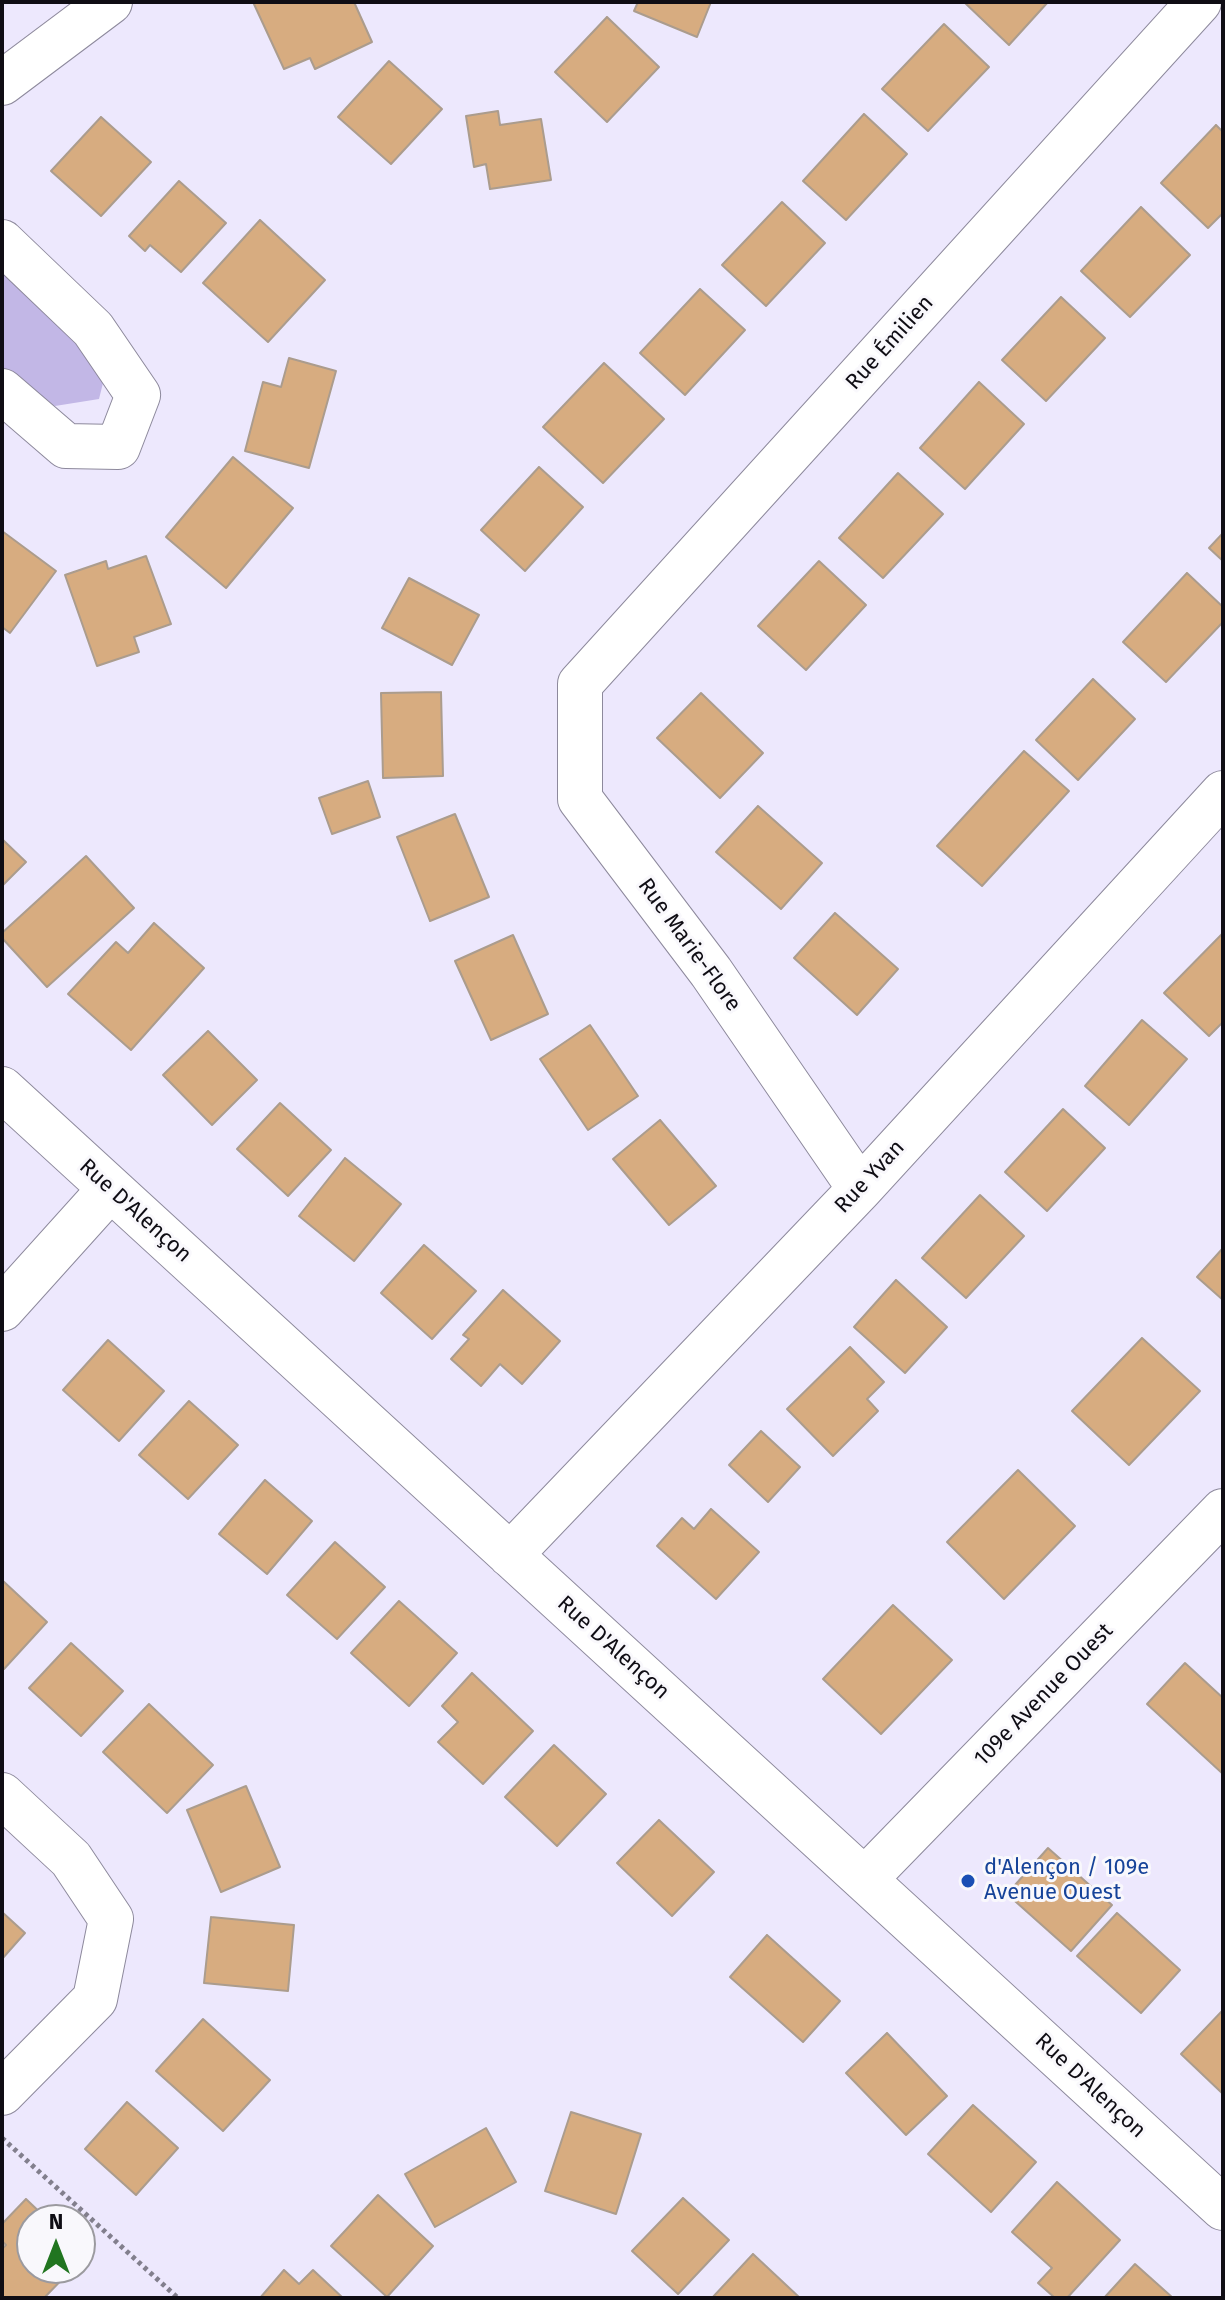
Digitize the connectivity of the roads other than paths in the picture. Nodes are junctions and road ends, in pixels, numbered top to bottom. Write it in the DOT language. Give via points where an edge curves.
graph roads {
  1 [pos="110,2"];
  2 [pos="1199,2"];
  3 [pos="2,83"];
  4 [pos="2,242"];
  5 [pos="2,391"];
  6 [pos="580,684"];
  7 [pos="1223,793"];
  8 [pos="2,1089"];
  9 [pos="110,1189"];
  10 [pos="860,1189"];
  11 [pos="2,1309"];
  12 [pos="1216,1534"];
  13 [pos="510,1555"];
  14 [pos="2,1795"];
  15 [pos="865,1879"];
  16 [pos="2,2093"];
  17 [pos="1223,2208"];
  1 -- 3 [label="street"];
  2 -- 6 [label="street, Rue Émilien"];
  4 -- 5 [label="street" via="93,329 138,395 118,447 66,446"];
  6 -- 10 [label="street, Rue Marie-Flore" via="580,799 711,972"];
  7 -- 10 [label="street, Rue Yvan"];
  8 -- 9 [label="street, Rue D'Alençon"];
  9 -- 11 [label="street"];
  9 -- 13 [label="street, Rue D'Alençon"];
  10 -- 13 [label="street, Rue Yvan"];
  12 -- 15 [label="street, 109e Avenue Ouest"];
  13 -- 15 [label="street, Rue D'Alençon"];
  14 -- 16 [label="street" via="71,1859 111,1919 95,1999"];
  15 -- 17 [label="street, Rue D'Alençon"];
}
